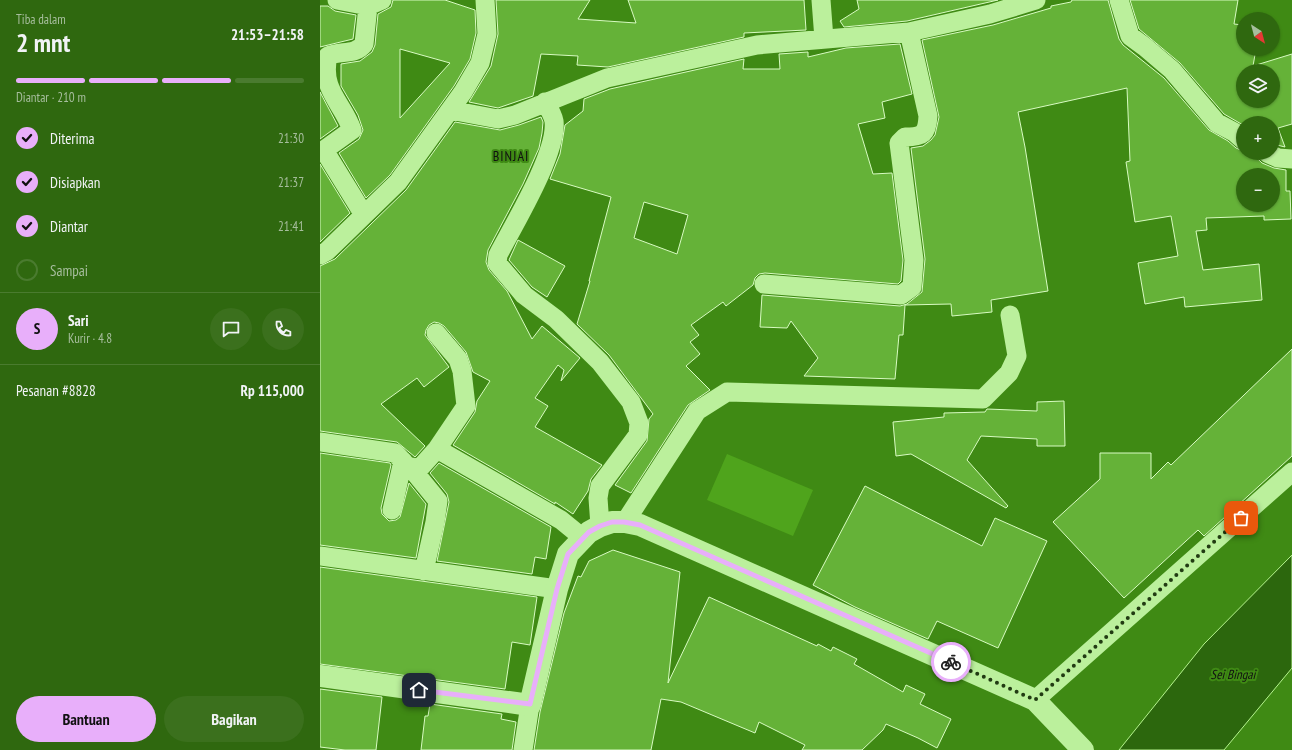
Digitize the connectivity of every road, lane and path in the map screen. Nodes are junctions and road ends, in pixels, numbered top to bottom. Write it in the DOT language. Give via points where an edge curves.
graph roads {
  1 [pos="337,0"];
  2 [pos="485,0"];
  3 [pos="821,0"];
  4 [pos="1036,0"];
  5 [pos="1119,0"];
  6 [pos="375,3"];
  7 [pos="987,7"];
  8 [pos="909,32"];
  9 [pos="824,39"];
  10 [pos="545,102"];
  11 [pos="450,110"];
  12 [pos="1236,134"];
  13 [pos="1280,158"];
  14 [pos="1292,159"];
  15 [pos="364,215"];
  16 [pos="320,255"];
  17 [pos="764,284"];
  18 [pos="1010,315"];
  19 [pos="436,333"];
  20 [pos="320,442"];
  21 [pos="436,449"];
  22 [pos="411,465"];
  23 [pos="1292,472"];
  24 [pos="392,510"];
  25 [pos="624,522"];
  26 [pos="592,532"];
  27 [pos="320,556"];
  28 [pos="424,571"];
  29 [pos="557,589"];
  30 [pos="320,676"];
  31 [pos="1035,700"];
  32 [pos="530,704"];
  33 [pos="523,750"];
  34 [pos="1083,750"];
  1 -- 6 [label="street"];
  2 -- 11 [label="street" via="487,34 480,63"];
  3 -- 9 [label="street"];
  4 -- 7 [label="street"];
  5 -- 12 [label="street" via="1130,36 1146,46 1172,70 1217,123"];
  6 -- 15 [label="street" via="364,44 356,51 334,53 328,56 325,63 325,78 329,92 352,130 324,150"];
  7 -- 8 [label="street"];
  8 -- 9 [label="street"];
  8 -- 17 [label="street" via="928,116 927,128 923,133 915,137 905,137 899,143 914,260 912,287 901,295"];
  9 -- 10 [label="street" via="757,46 607,78"];
  10 -- 11 [label="street" via="515,115 498,119"];
  10 -- 26 [label="street" via="554,121 552,138 542,171 498,255 497,263 524,295 556,319 600,362 631,402 639,423 638,435 600,486"];
  11 -- 15 [label="street" via="398,182"];
  13 -- 14 [label="street"];
  15 -- 16 [label="street"];
  18 -- 25 [label="street" via="1017,356 1009,373 983,399 727,392 697,411"];
  19 -- 21 [label="street" via="458,359 466,406"];
  20 -- 22 [label="street" via="395,453"];
  21 -- 22 [label="street"];
  21 -- 26 [label="street" via="561,520"];
  22 -- 24 [label="street"];
  22 -- 28 [label="street" via="438,501"];
  23 -- 31 [label="street"];
  25 -- 26 [label="street" via="612,522"];
  25 -- 31 [label="street" via="640,525"];
  26 -- 29 [label="street" via="568,554"];
  27 -- 28 [label="street"];
  28 -- 29 [label="street"];
  29 -- 32 [label="street"];
  30 -- 32 [label="street"];
  31 -- 34 [label="street"];
  32 -- 33 [label="street"];
}
